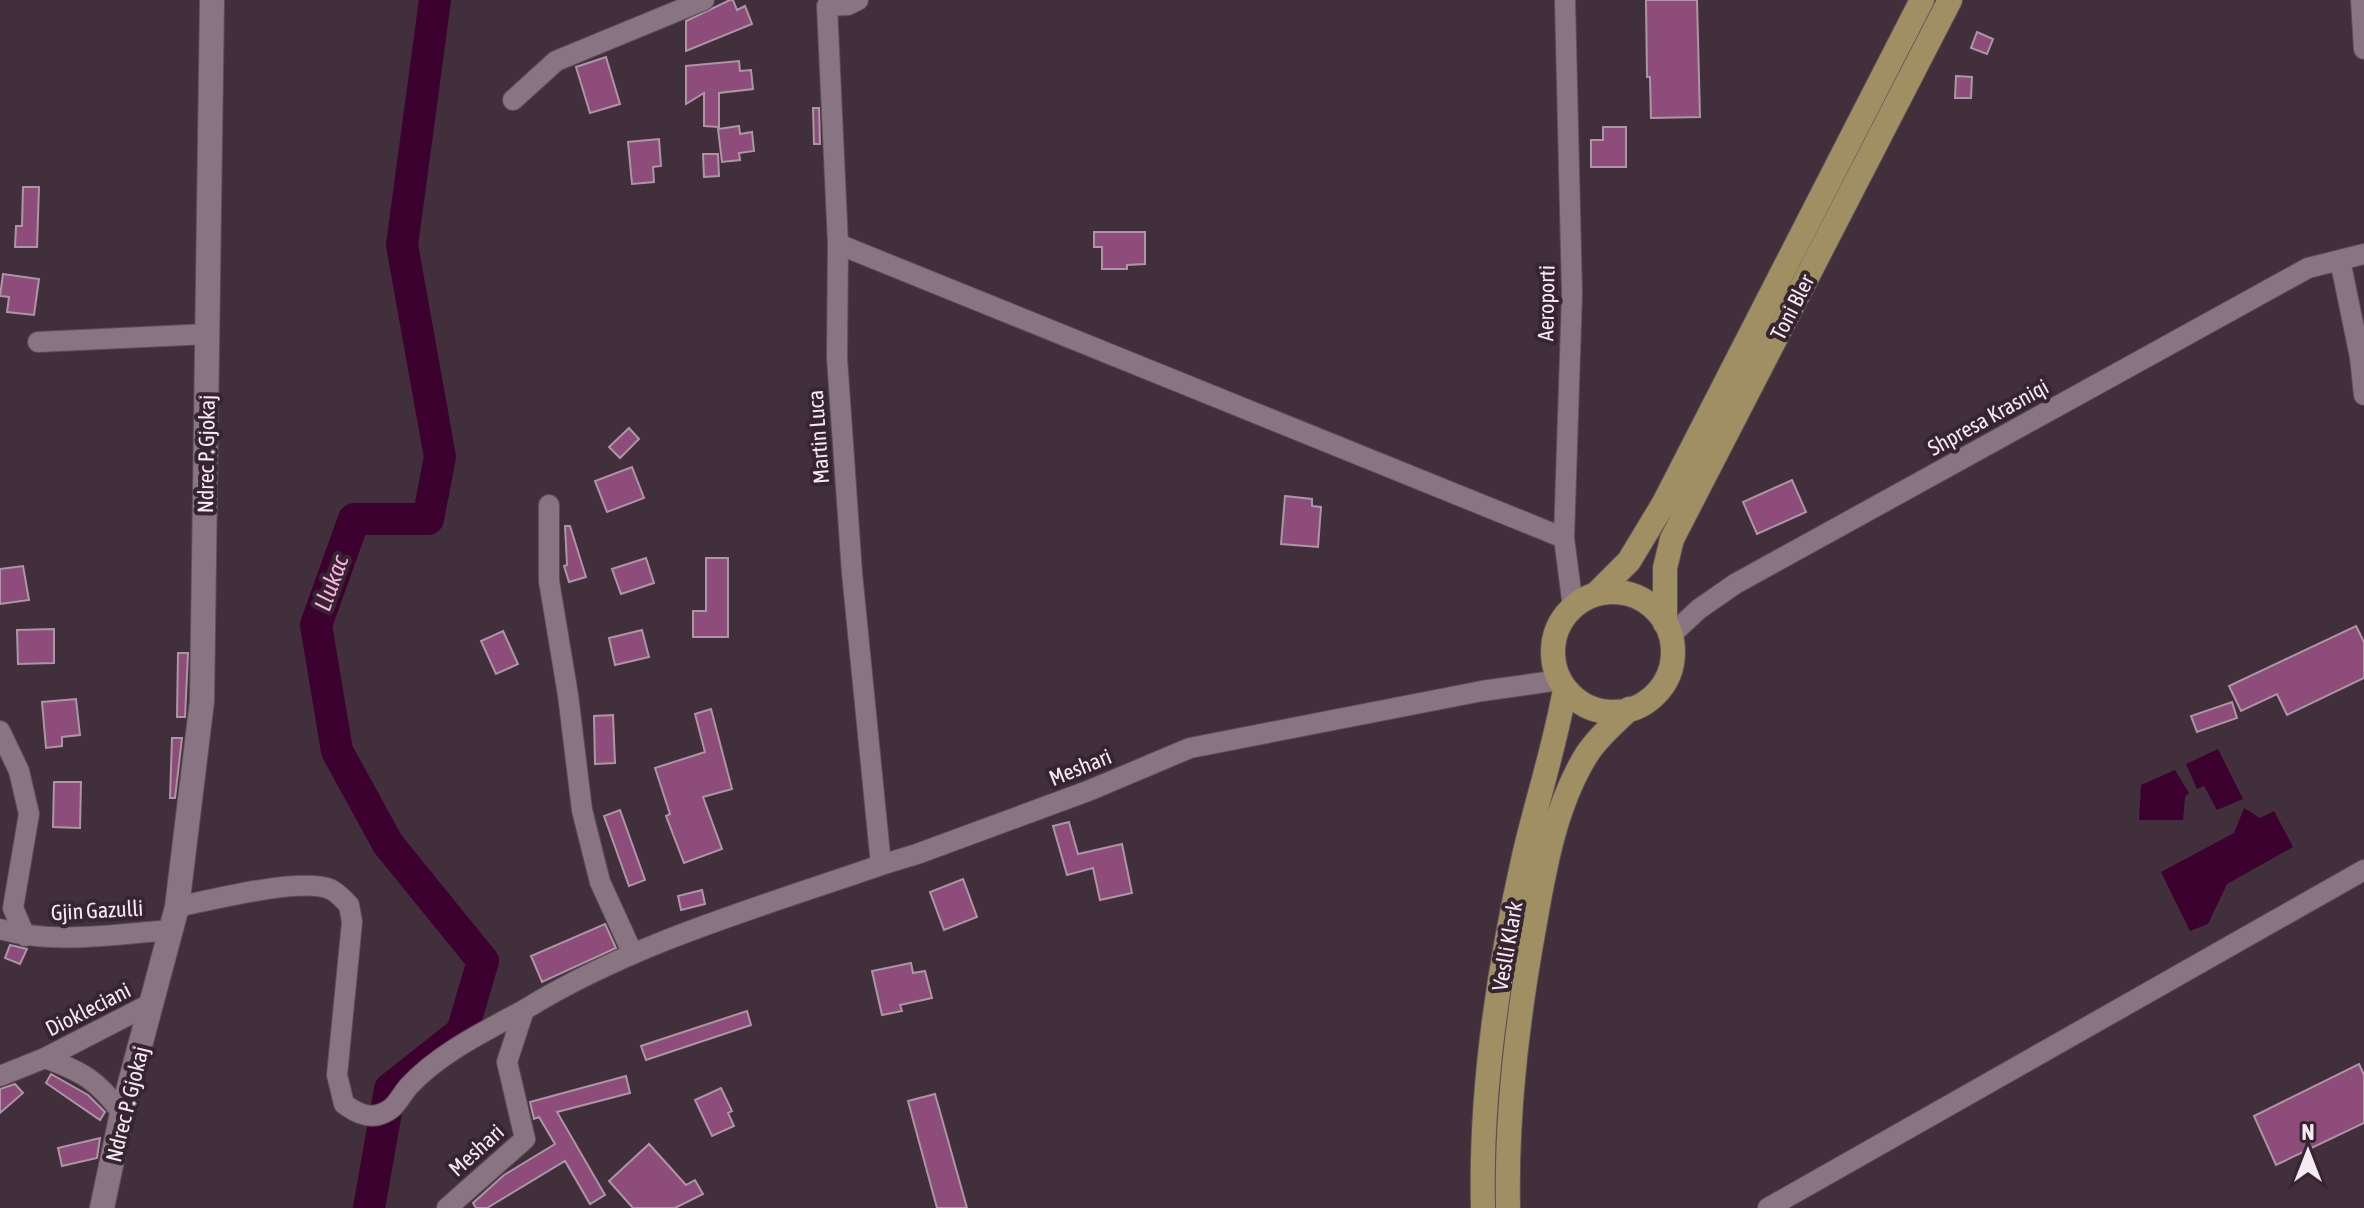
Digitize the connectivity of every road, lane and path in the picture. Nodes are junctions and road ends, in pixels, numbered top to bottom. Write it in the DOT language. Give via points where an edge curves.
graph roads {
  1 [pos="212,0"];
  2 [pos="704,0"];
  3 [pos="858,0"];
  4 [pos="1565,0"];
  5 [pos="1922,0"];
  6 [pos="1950,0"];
  7 [pos="2361,0"];
  8 [pos="825,3"];
  9 [pos="2364,49"];
  10 [pos="513,100"];
  11 [pos="838,244"];
  12 [pos="2363,251"];
  13 [pos="2340,260"];
  14 [pos="208,334"];
  15 [pos="38,342"];
  16 [pos="2364,395"];
  17 [pos="549,505"];
  18 [pos="1564,538"];
  19 [pos="1596,594"];
  20 [pos="1573,607"];
  21 [pos="1668,629"];
  22 [pos="1562,685"];
  23 [pos="1629,709"];
  24 [pos="0,731"];
  25 [pos="881,865"];
  26 [pos="2364,870"];
  27 [pos="7,903"];
  28 [pos="174,918"];
  29 [pos="0,929"];
  30 [pos="25,936"];
  31 [pos="632,952"];
  32 [pos="152,1003"];
  33 [pos="524,1010"];
  34 [pos="45,1058"];
  35 [pos="0,1076"];
  36 [pos="122,1113"];
  37 [pos="102,1208"];
  38 [pos="447,1208"];
  39 [pos="1483,1208"];
  40 [pos="1508,1208"];
  41 [pos="1768,1208"];
  1 -- 14 [label="street, Ndrec P. Gjokaj"];
  2 -- 10 [label="street" via="556,61"];
  3 -- 8 [label="street" via="848,5"];
  4 -- 18 [label="street, Aeroporti" via="1572,294"];
  5 -- 19 [label="main road, Toni Bler" via="1664,503 1629,561"];
  6 -- 21 [label="main road, Toni Bler" via="1672,539 1665,568"];
  7 -- 9 [label="street"];
  8 -- 11 [label="street, Martin Luca"];
  11 -- 18 [label="street"];
  11 -- 25 [label="street, Martin Luca" via="837,358"];
  12 -- 13 [label="street, Shpresa Krasniqi"];
  13 -- 16 [label="street"];
  13 -- 21 [label="street, Shpresa Krasniqi" via="2308,268 1735,584"];
  14 -- 15 [label="street"];
  14 -- 28 [label="street, Ndrec P. Gjokaj" via="202,701"];
  17 -- 31 [label="street" via="549,581 582,810 600,882"];
  18 -- 20 [label="street, Aeroporti"];
  19 -- 20 [label="main road"];
  19 -- 21 [label="main road" via="1636,597 1658,612"];
  20 -- 22 [label="main road" via="1553,641"];
  21 -- 23 [label="main road" via="1668,675 1653,697"];
  22 -- 23 [label="main road" via="1589,707"];
  22 -- 25 [label="street, Meshari" via="1482,691 1190,748 1088,791"];
  22 -- 39 [label="main road, Veslli Klark" via="1559,722 1513,904 1492,1034 1483,1110"];
  23 -- 40 [label="main road, Veslli Klark" via="1588,753 1562,807 1547,860 1519,1012 1509,1113"];
  24 -- 27 [label="street, Gjin Gazulli" via="19,771 29,814"];
  25 -- 31 [label="street, Meshari"];
  26 -- 41 [label="street"];
  27 -- 30 [label="street, Gjin Gazulli"];
  28 -- 30 [label="street, Gjin Gazulli" via="57,938"];
  28 -- 32 [label="street, Ndrec P. Gjokaj"];
  28 -- 33 [label="street" via="229,896 304,886 331,889 349,905 352,922 337,1075 344,1104 359,1114 375,1116 395,1109 407,1088 431,1066"];
  29 -- 30 [label="street, Gjin Gazulli"];
  31 -- 33 [label="street, Meshari"];
  32 -- 34 [label="street, Diokleciani"];
  32 -- 36 [label="street, Ndrec P. Gjokaj"];
  33 -- 38 [label="street, Meshari" via="507,1062 525,1139"];
  34 -- 35 [label="street, Diokleciani"];
  34 -- 36 [label="street, Diokleciani" via="86,1076"];
  36 -- 37 [label="street, Ndrec P. Gjokaj"];
}
